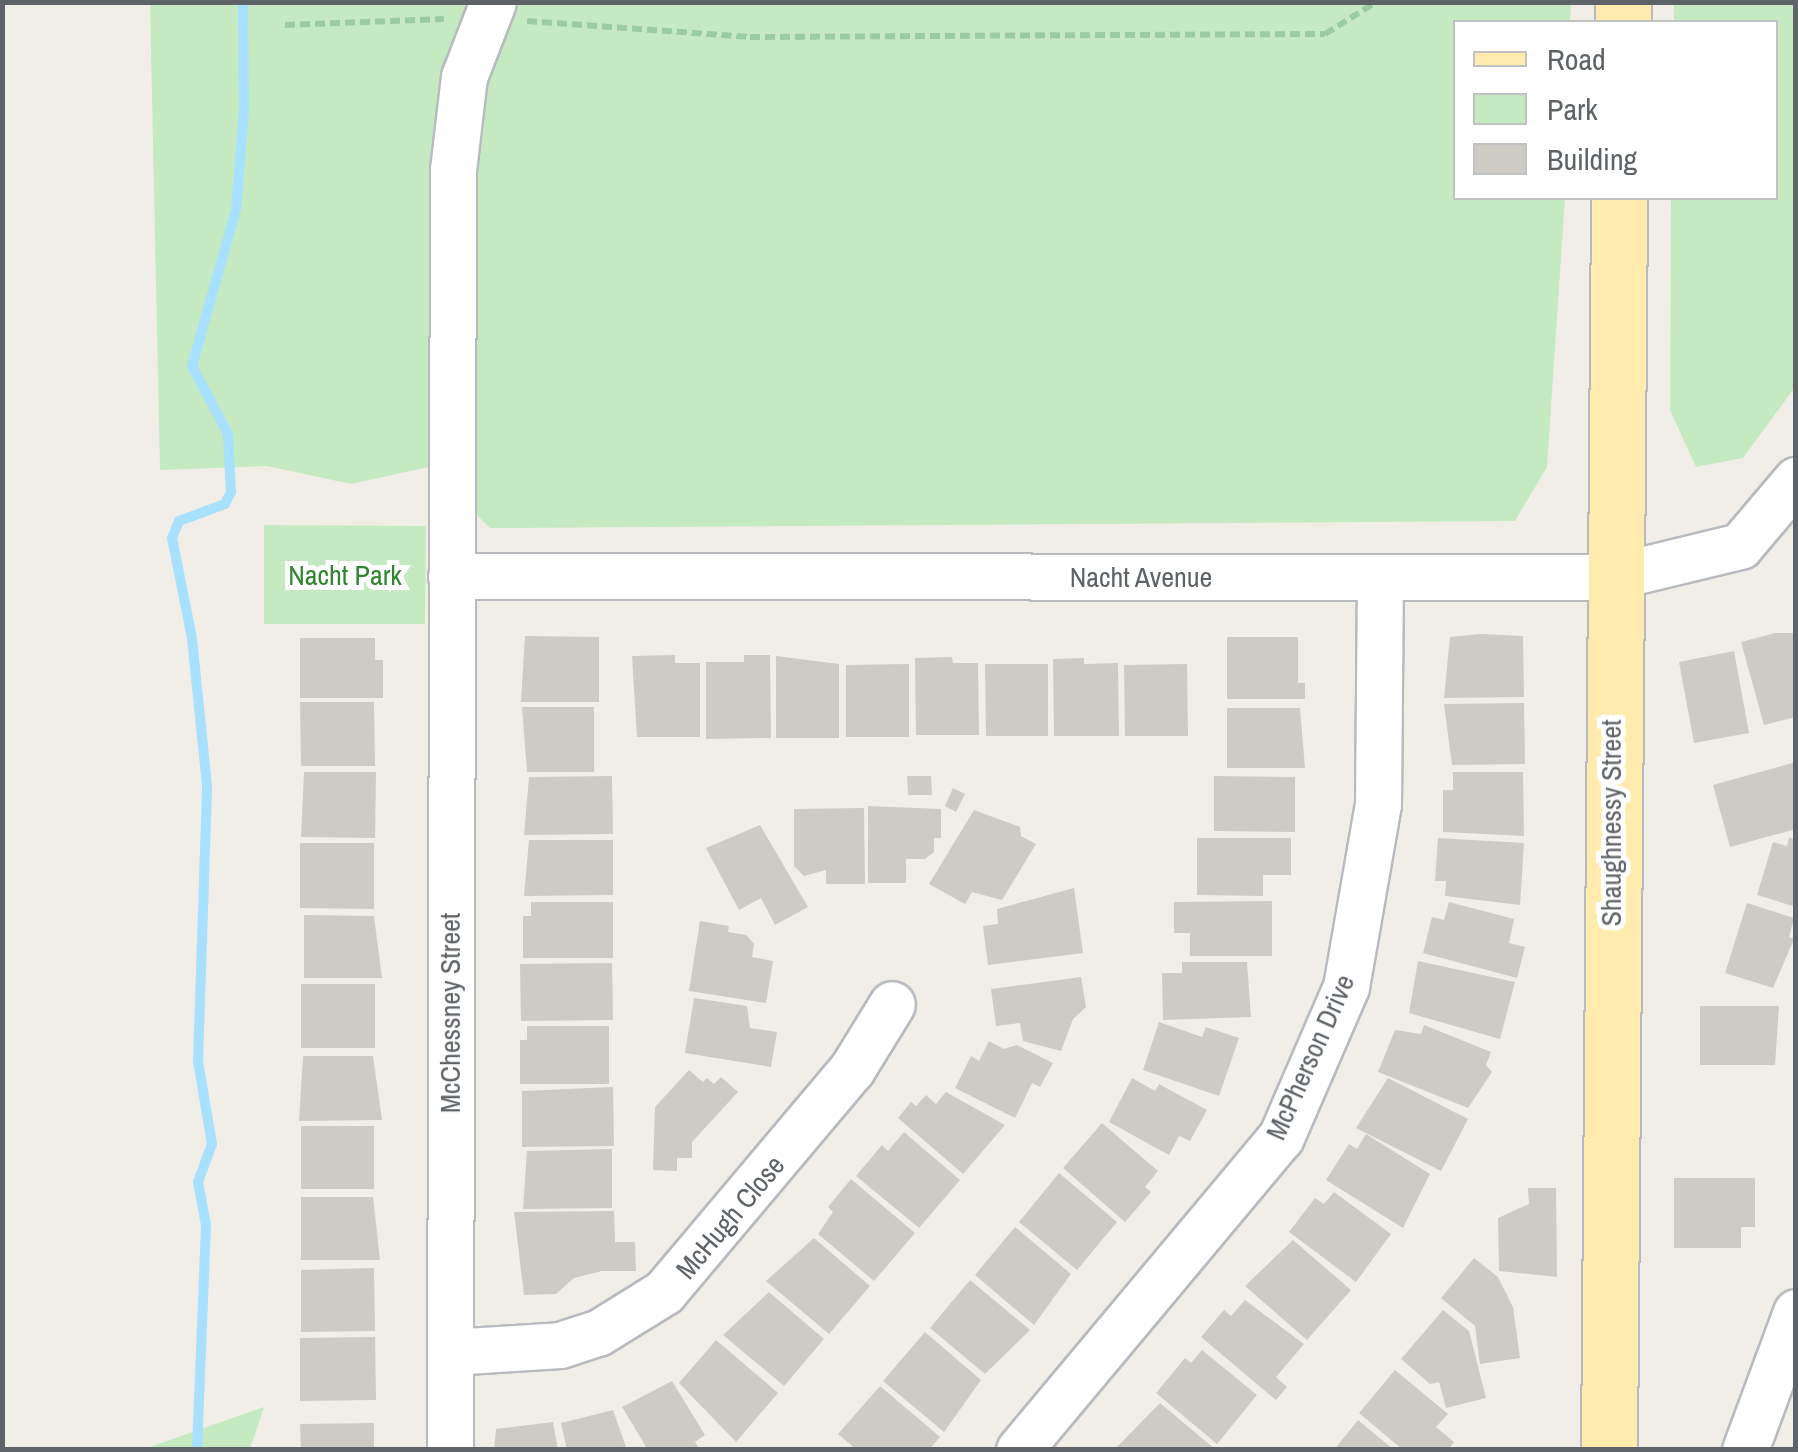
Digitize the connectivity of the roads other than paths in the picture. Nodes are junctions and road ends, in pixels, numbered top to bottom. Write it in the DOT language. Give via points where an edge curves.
graph roads {
  1 [pos="490,10"];
  2 [pos="1619,200"];
  3 [pos="1796,480"];
  4 [pos="451,576"];
  5 [pos="1380,577"];
  6 [pos="1612,577"];
  7 [pos="892,1004"];
  8 [pos="1796,1312"];
  9 [pos="450,1352"];
  10 [pos="450,1450"];
  11 [pos="1019,1450"];
  12 [pos="1609,1450"];
  13 [pos="1745,1450"];
  1 -- 4 [label="street, McChessney Street" via="464,77 455,136"];
  2 -- 6 [label="main road, Shaughnessy Street"];
  3 -- 6 [label="street, Nacht Avenue" via="1740,546"];
  4 -- 5 [label="street, Nacht Avenue"];
  4 -- 9 [label="street, McChessney Street"];
  5 -- 6 [label="street, Nacht Avenue"];
  5 -- 11 [label="street, McPherson Drive" via="1378,804 1346,986 1281,1137"];
  6 -- 12 [label="main road, Shaughnessy Street"];
  7 -- 9 [label="street, McHugh Close" via="852,1069 664,1292 598,1333 560,1345"];
  8 -- 13 [label="street"];
  9 -- 10 [label="street, McChessney Street"];
}
